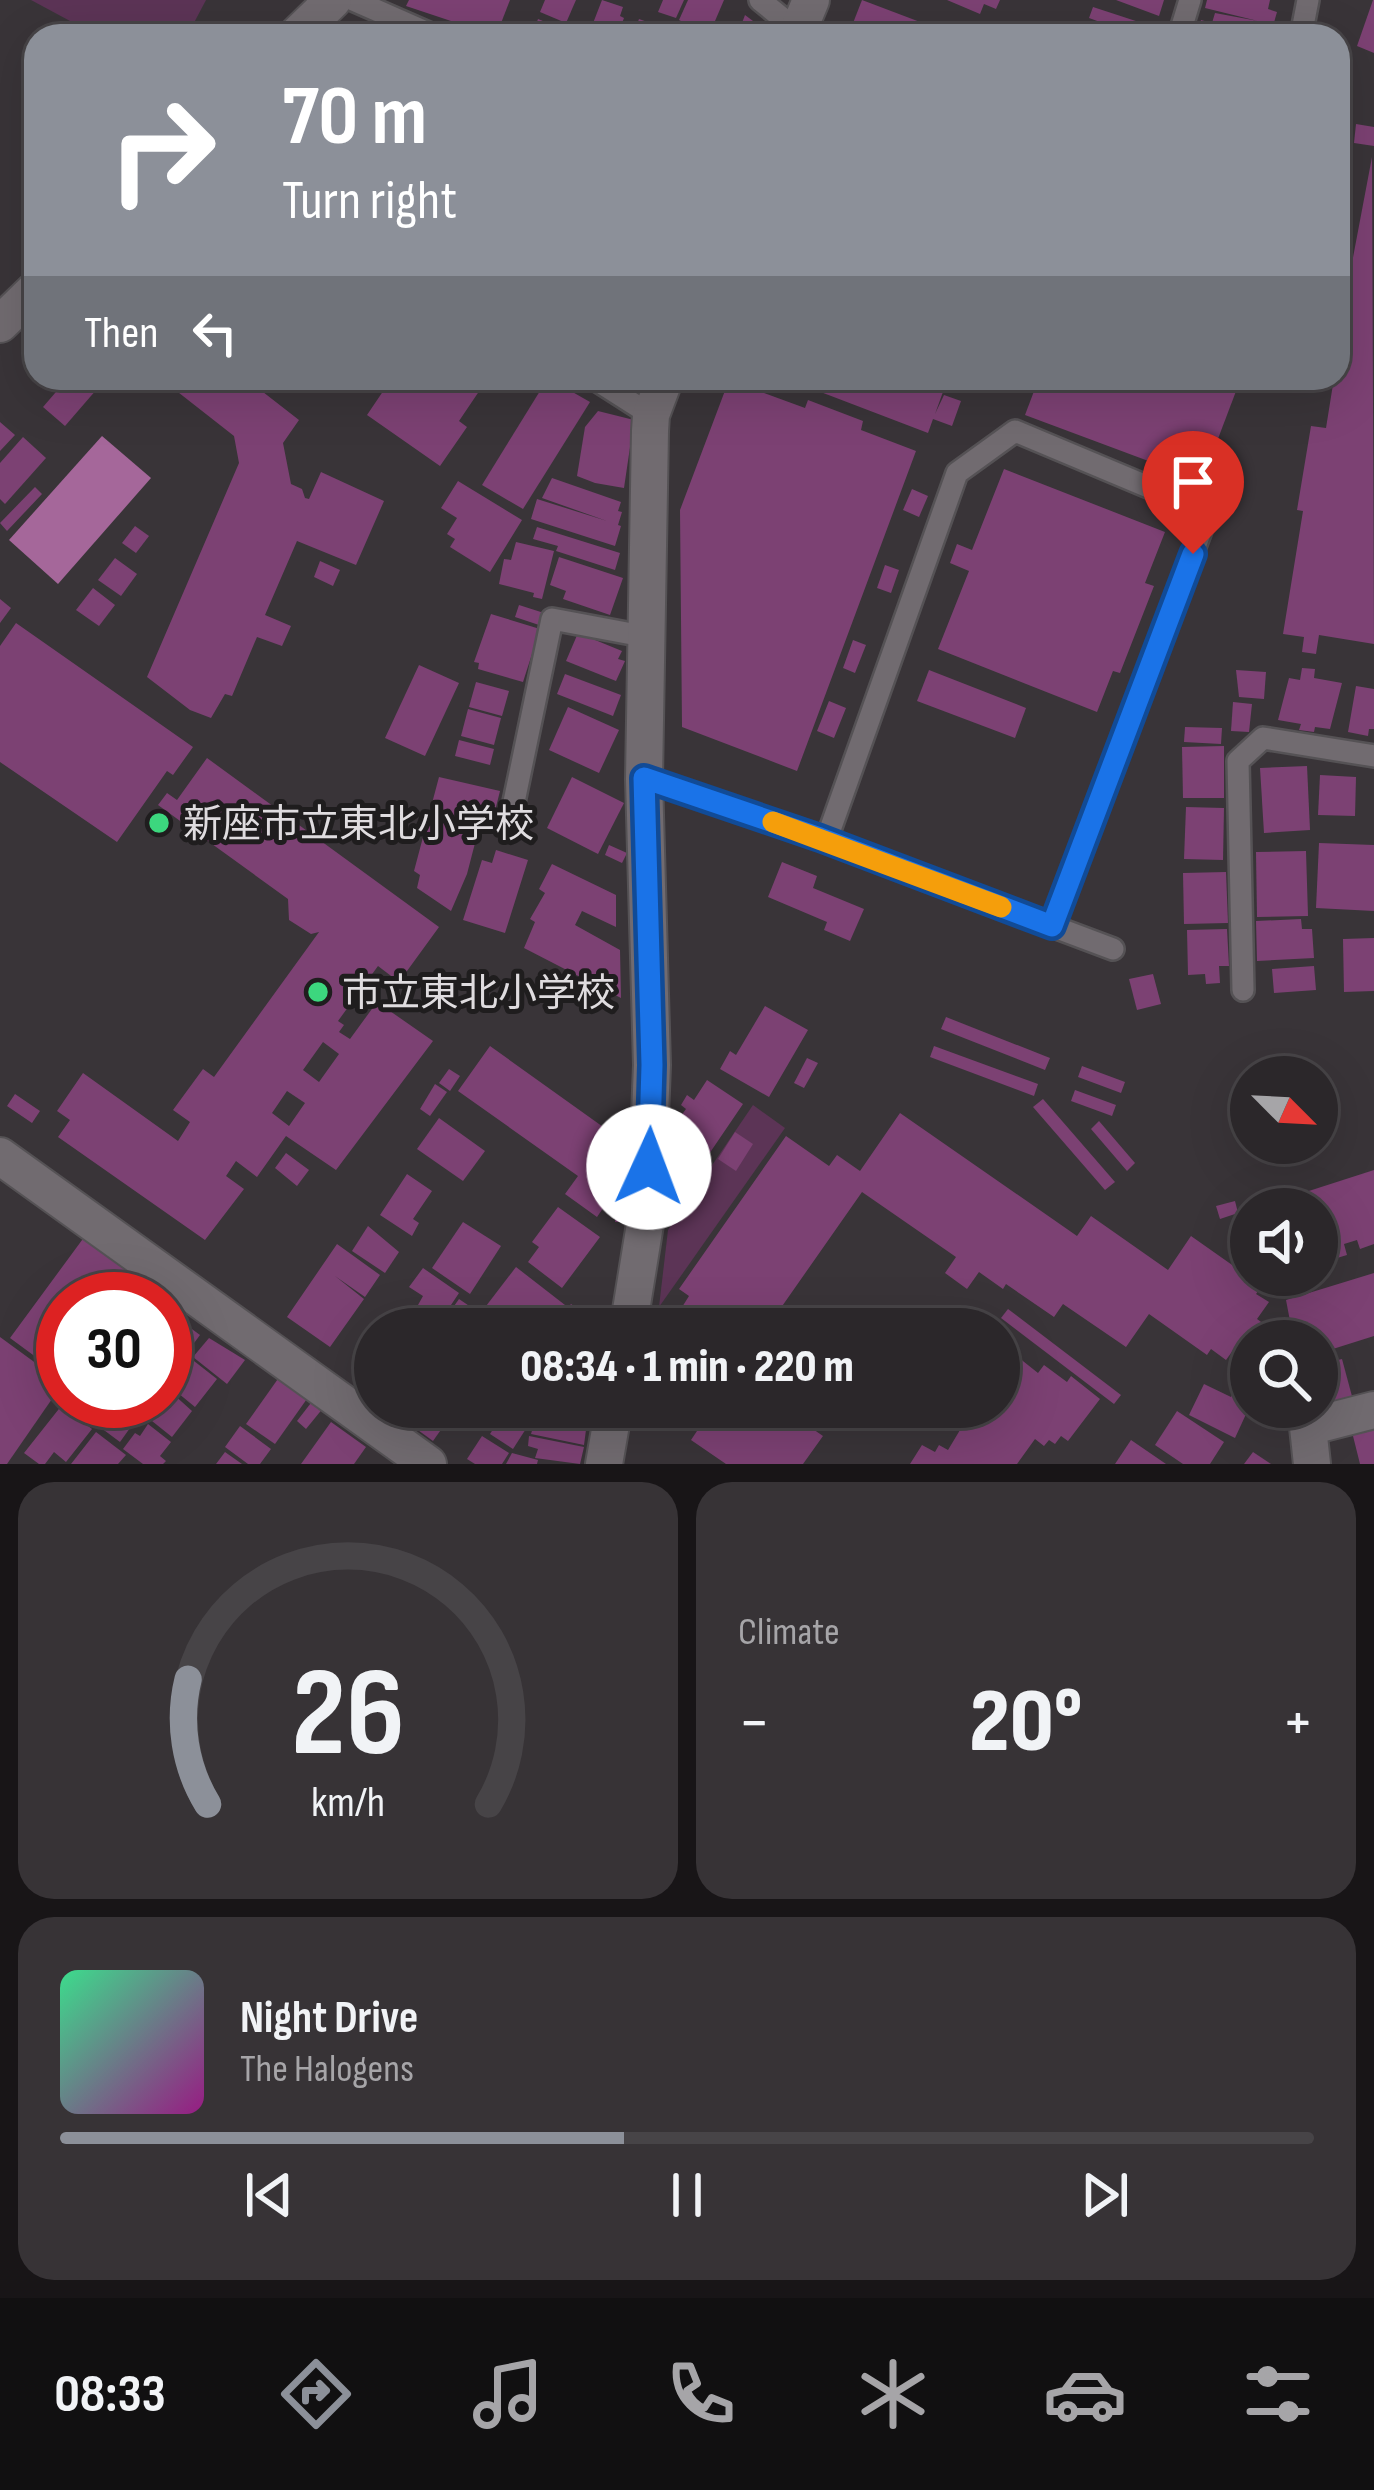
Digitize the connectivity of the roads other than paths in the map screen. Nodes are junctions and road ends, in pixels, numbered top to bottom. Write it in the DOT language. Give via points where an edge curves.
graph roads {
  1 [pos="333,0"];
  2 [pos="353,0"];
  3 [pos="760,0"];
  4 [pos="802,22"];
  5 [pos="308,24"];
  6 [pos="408,24"];
  7 [pos="24,301"];
  8 [pos="0,324"];
  9 [pos="612,390"];
  10 [pos="660,390"];
  11 [pos="651,415"];
  12 [pos="648,637"];
  13 [pos="1374,756"];
  14 [pos="644,778"];
  15 [pos="508,826"];
  16 [pos="826,841"];
  17 [pos="1052,926"];
  18 [pos="1114,949"];
  19 [pos="1243,990"];
  20 [pos="0,1156"];
  21 [pos="631,1308"];
  22 [pos="1374,1410"];
  23 [pos="610,1428"];
  24 [pos="428,1464"];
  25 [pos="604,1464"];
  26 [pos="1312,1464"];
  1 -- 5 [label="street"];
  2 -- 6 [label="lane"];
  3 -- 4 [label="lane"];
  7 -- 8 [label="street"];
  9 -- 11 [label="lane"];
  10 -- 11 [label="street"];
  11 -- 12 [label="street"];
  12 -- 14 [label="street"];
  12 -- 15 [label="lane" via="552,619"];
  13 -- 19 [label="lane" via="1263,738 1238,761"];
  14 -- 16 [label="lane"];
  14 -- 21 [label="street" via="652,1065 646,1218"];
  16 -- 17 [label="lane"];
  16 -- 17 [label="lane" via="958,473 1015,430 1208,512"];
  17 -- 18 [label="lane"];
  20 -- 24 [label="street"];
  22 -- 26 [label="street" via="1308,1427"];
  23 -- 25 [label="street"];
}
